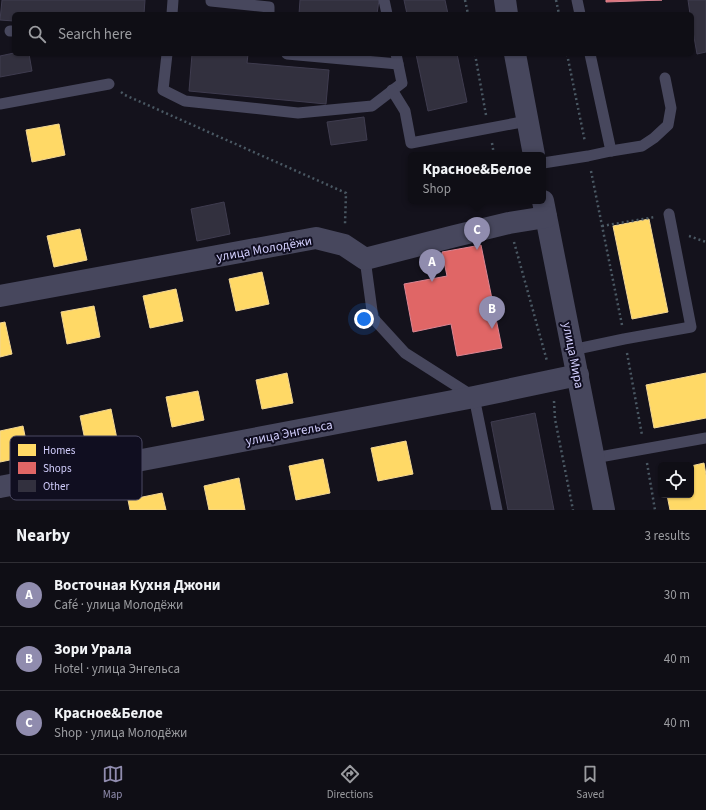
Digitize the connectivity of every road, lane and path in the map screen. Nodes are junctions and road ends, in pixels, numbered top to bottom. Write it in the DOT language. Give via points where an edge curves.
graph roads {
  1 [pos="173,0"];
  2 [pos="211,0"];
  3 [pos="384,0"];
  4 [pos="465,0"];
  5 [pos="504,0"];
  6 [pos="556,0"];
  7 [pos="577,0"];
  8 [pos="172,12"];
  9 [pos="269,12"];
  10 [pos="387,12"];
  11 [pos="468,12"];
  12 [pos="507,12"];
  13 [pos="559,12"];
  14 [pos="580,12"];
  15 [pos="167,56"];
  16 [pos="331,56"];
  17 [pos="475,56"];
  18 [pos="515,56"];
  19 [pos="567,56"];
  20 [pos="590,56"];
  21 [pos="397,59"];
  22 [pos="665,78"];
  23 [pos="109,84"];
  24 [pos="392,90"];
  25 [pos="0,104"];
  26 [pos="527,120"];
  27 [pos="488,128"];
  28 [pos="611,150"];
  29 [pos="493,152"];
  30 [pos="533,152"];
  31 [pos="588,156"];
  32 [pos="546,163"];
  33 [pos="545,209"];
  34 [pos="669,214"];
  35 [pos="509,223"];
  36 [pos="602,226"];
  37 [pos="697,239"];
  38 [pos="706,242"];
  39 [pos="344,245"];
  40 [pos="365,259"];
  41 [pos="0,296"];
  42 [pos="624,339"];
  43 [pos="572,350"];
  44 [pos="578,375"];
  45 [pos="553,381"];
  46 [pos="474,397"];
  47 [pos="706,438"];
  48 [pos="644,449"];
  49 [pos="594,458"];
  50 [pos="142,460"];
  51 [pos="10,485"];
  52 [pos="0,487"];
  53 [pos="496,510"];
  54 [pos="573,510"];
  55 [pos="604,510"];
  56 [pos="655,510"];
  1 -- 8 [label="lane"];
  2 -- 9 [label="lane" via="269,7"];
  3 -- 10 [label="lane"];
  4 -- 11 [label="path"];
  5 -- 12 [label="street"];
  6 -- 13 [label="path"];
  7 -- 14 [label="lane"];
  15 -- 24 [label="lane" via="163,90 185,101 298,113 372,106"];
  16 -- 21 [label="lane"];
  17 -- 27 [label="path"];
  18 -- 26 [label="street"];
  19 -- 31 [label="path"];
  20 -- 28 [label="lane"];
  21 -- 24 [label="lane" via="402,83"];
  22 -- 28 [label="lane" via="672,108 668,126 642,146"];
  23 -- 25 [label="lane"];
  23 -- 39 [label="path" via="125,95 346,193"];
  24 -- 27 [label="lane" via="405,111 410,143"];
  26 -- 27 [label="lane"];
  26 -- 30 [label="street"];
  27 -- 29 [label="path"];
  28 -- 31 [label="lane"];
  31 -- 32 [label="lane"];
  31 -- 36 [label="path"];
  33 -- 35 [label="street"];
  33 -- 43 [label="street, улица Мира"];
  34 -- 36 [label="path"];
  34 -- 42 [label="lane" via="691,327"];
  35 -- 40 [label="street"];
  35 -- 45 [label="path"];
  36 -- 42 [label="path"];
  37 -- 38 [label="path"];
  39 -- 40 [label="street, улица Молодёжи"];
  39 -- 41 [label="street, улица Молодёжи" via="316,238"];
  40 -- 46 [label="lane" via="373,318 405,353"];
  42 -- 43 [label="lane"];
  42 -- 48 [label="path"];
  43 -- 44 [label="street, улица Мира"];
  44 -- 45 [label="street, улица Энгельса"];
  44 -- 49 [label="street, улица Мира"];
  45 -- 46 [label="street, улица Энгельса"];
  45 -- 54 [label="path" via="555,419"];
  46 -- 50 [label="street, улица Энгельса"];
  46 -- 53 [label="lane"];
  47 -- 48 [label="lane"];
  48 -- 49 [label="lane"];
  48 -- 56 [label="path"];
  49 -- 55 [label="street, улица Мира"];
  51 -- 52 [label="street, улица Энгельса"];
}
